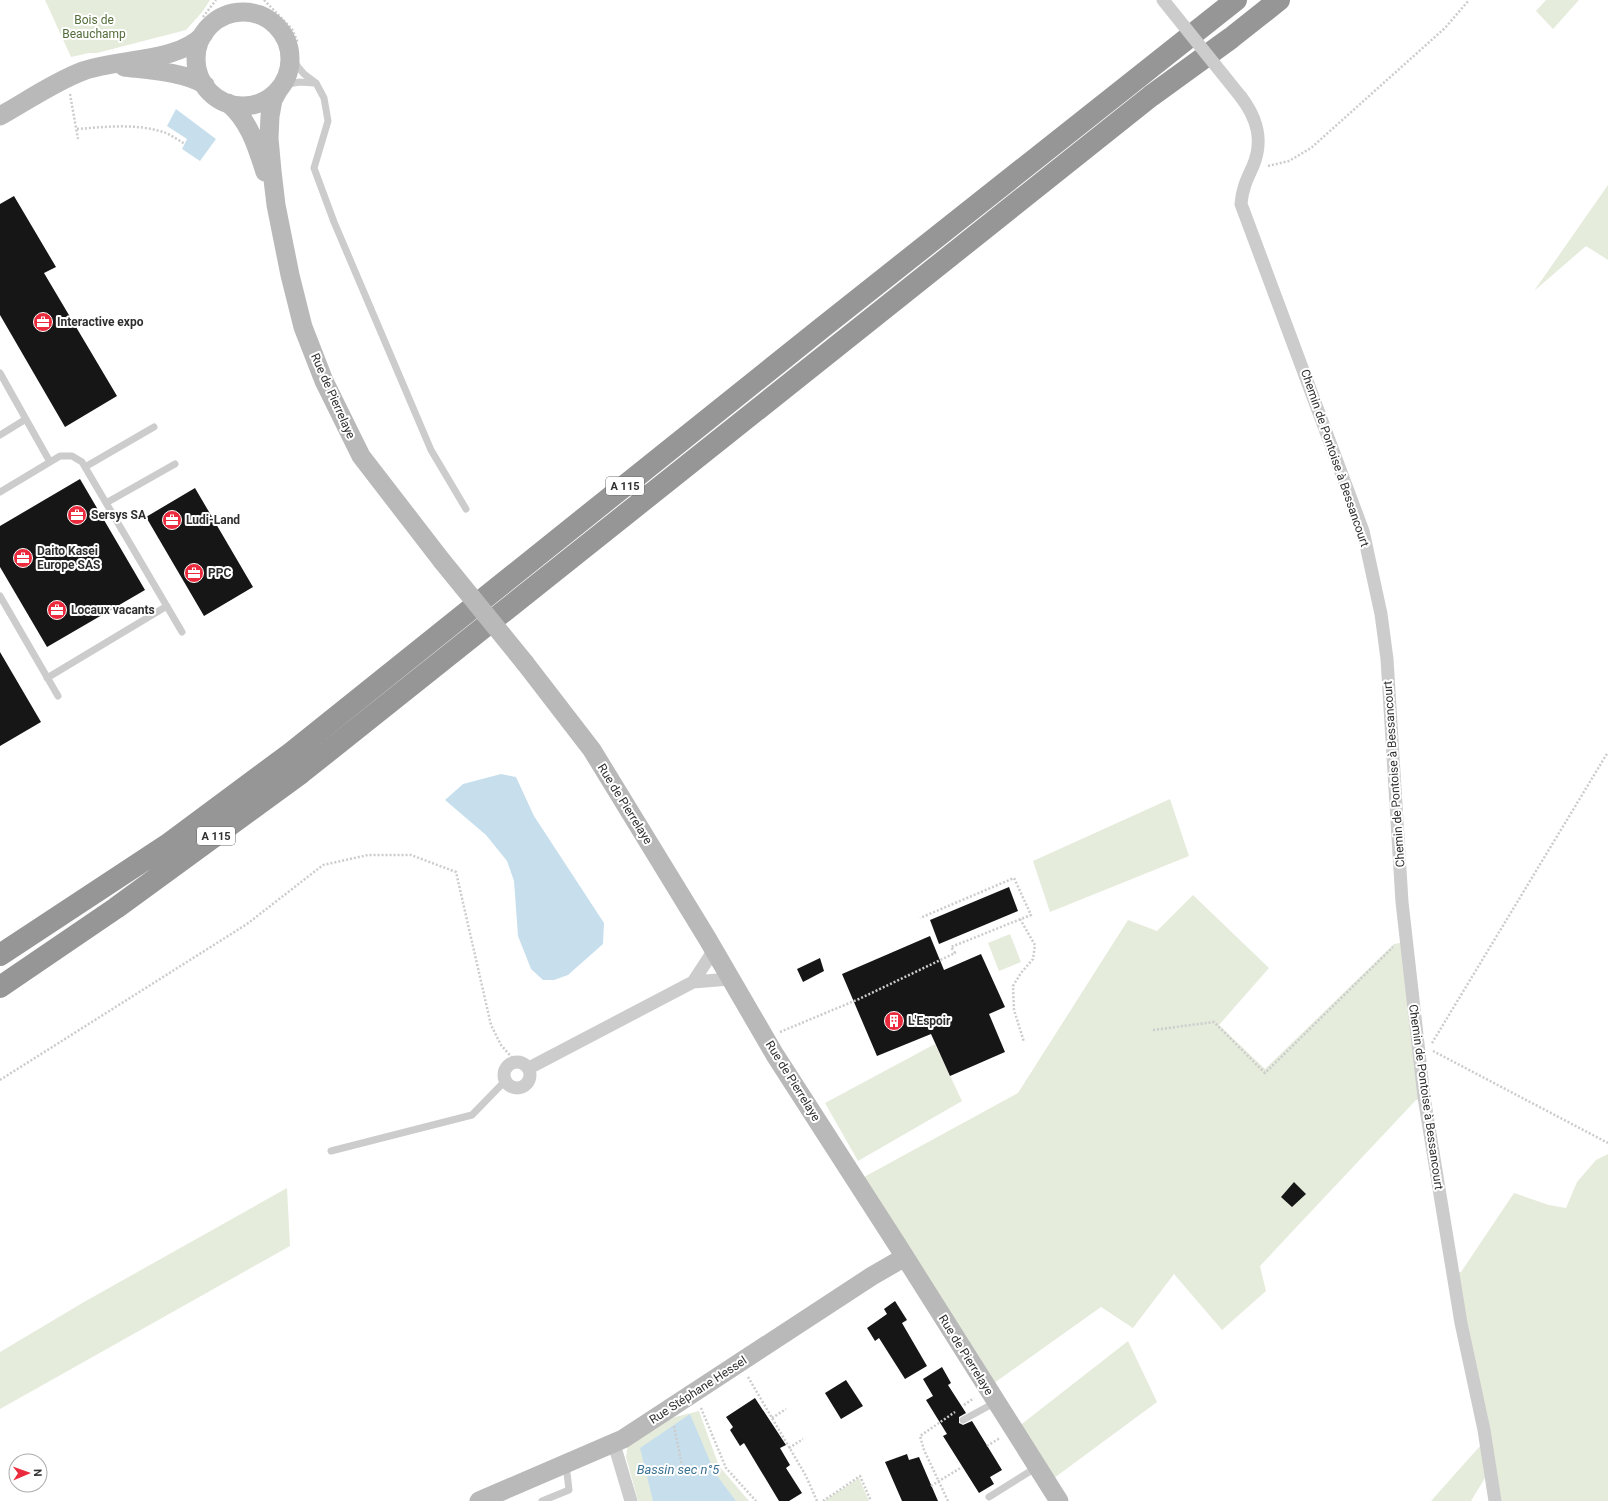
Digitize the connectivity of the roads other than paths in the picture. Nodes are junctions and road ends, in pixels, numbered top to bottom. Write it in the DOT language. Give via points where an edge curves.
graph roads {
  1 [pos="227,0"];
  2 [pos="254,0"];
  3 [pos="1163,0"];
  4 [pos="1236,0"];
  5 [pos="1279,0"];
  6 [pos="267,18"];
  7 [pos="218,20"];
  8 [pos="204,34"];
  9 [pos="289,51"];
  10 [pos="113,65"];
  11 [pos="316,83"];
  12 [pos="205,85"];
  13 [pos="280,88"];
  14 [pos="228,103"];
  15 [pos="0,116"];
  16 [pos="276,205"];
  17 [pos="0,373"];
  18 [pos="26,419"];
  19 [pos="154,427"];
  20 [pos="0,435"];
  21 [pos="50,462"];
  22 [pos="175,464"];
  23 [pos="85,467"];
  24 [pos="0,492"];
  25 [pos="106,503"];
  26 [pos="466,509"];
  27 [pos="0,596"];
  28 [pos="167,606"];
  29 [pos="182,632"];
  30 [pos="47,678"];
  31 [pos="58,696"];
  32 [pos="714,950"];
  33 [pos="0,955"];
  34 [pos="730,978"];
  35 [pos="693,982"];
  36 [pos="0,987"];
  37 [pos="529,1068"];
  38 [pos="506,1080"];
  39 [pos="332,1151"];
  40 [pos="905,1256"];
  41 [pos="992,1395"];
  42 [pos="962,1420"];
  43 [pos="614,1444"];
  44 [pos="566,1464"];
  45 [pos="1037,1466"];
  46 [pos="989,1497"];
  47 [pos="479,1501"];
  48 [pos="542,1501"];
  49 [pos="631,1501"];
  50 [pos="1059,1501"];
  51 [pos="1495,1501"];
  1 -- 7 [label="main road"];
  2 -- 6 [label="main road"];
  3 -- 51 [label="street, Chemin de Pontoise à Bessancourt, bridge" via="1251,110 1256,123 1257,151 1242,192 1241,204 1363,532 1378,600 1387,659 1405,935 1424,1098 1461,1323 1484,1430"];
  4 -- 33 [label="highway, A 115" via="291,752 167,845"];
  5 -- 36 [label="highway, A 115" via="1144,101 302,773 116,908"];
  6 -- 7 [label="main road" via="244,12 233,13"];
  6 -- 9 [label="main road" via="282,33"];
  7 -- 8 [label="main road"];
  8 -- 10 [label="main road" via="198,41 180,50"];
  8 -- 12 [label="main road" via="197,60"];
  9 -- 11 [label="lane" via="304,74"];
  9 -- 13 [label="main road" via="290,66"];
  10 -- 12 [label="main road" via="182,76"];
  10 -- 15 [label="main road" via="94,68 67,78"];
  11 -- 13 [label="lane" via="306,81"];
  11 -- 26 [label="lane" via="324,98 328,121 314,168 334,222 431,450"];
  12 -- 14 [label="main road" via="215,96"];
  13 -- 14 [label="main road" via="273,96 259,103 243,106"];
  13 -- 16 [label="main road, Rue de Pierrelaye" via="271,108 269,138"];
  14 -- 16 [label="main road, Rue de Pierrelaye" via="249,129"];
  16 -- 32 [label="main road, Rue de Pierrelaye, bridge" via="303,327 324,380 361,456 592,750"];
  17 -- 18 [label="lane"];
  18 -- 20 [label="lane"];
  18 -- 21 [label="lane"];
  19 -- 23 [label="lane"];
  21 -- 23 [label="lane" via="60,456 72,456"];
  21 -- 24 [label="lane"];
  22 -- 25 [label="lane"];
  23 -- 25 [label="lane"];
  25 -- 28 [label="lane"];
  27 -- 30 [label="lane"];
  28 -- 29 [label="lane"];
  28 -- 30 [label="lane"];
  30 -- 31 [label="lane"];
  32 -- 34 [label="main road, Rue de Pierrelaye"];
  32 -- 35 [label="street"];
  34 -- 35 [label="street"];
  34 -- 40 [label="main road, Rue de Pierrelaye" via="765,1038"];
  35 -- 37 [label="street"];
  37 -- 38 [label="street" via="515,1061 508,1065 505,1072"];
  37 -- 38 [label="street" via="530,1079 527,1084 516,1087 511,1086"];
  38 -- 39 [label="lane" via="472,1115"];
  40 -- 41 [label="main road, Rue de Pierrelaye"];
  40 -- 43 [label="main road, Rue Stéphane Hessel"];
  41 -- 42 [label="lane"];
  41 -- 45 [label="main road, Rue de Pierrelaye"];
  43 -- 44 [label="main road, Rue Stéphane Hessel"];
  43 -- 49 [label="street"];
  44 -- 47 [label="main road, Rue Stéphane Hessel"];
  44 -- 48 [label="lane" via="569,1490"];
  45 -- 46 [label="lane"];
  45 -- 50 [label="main road, Rue de Pierrelaye"];
}
